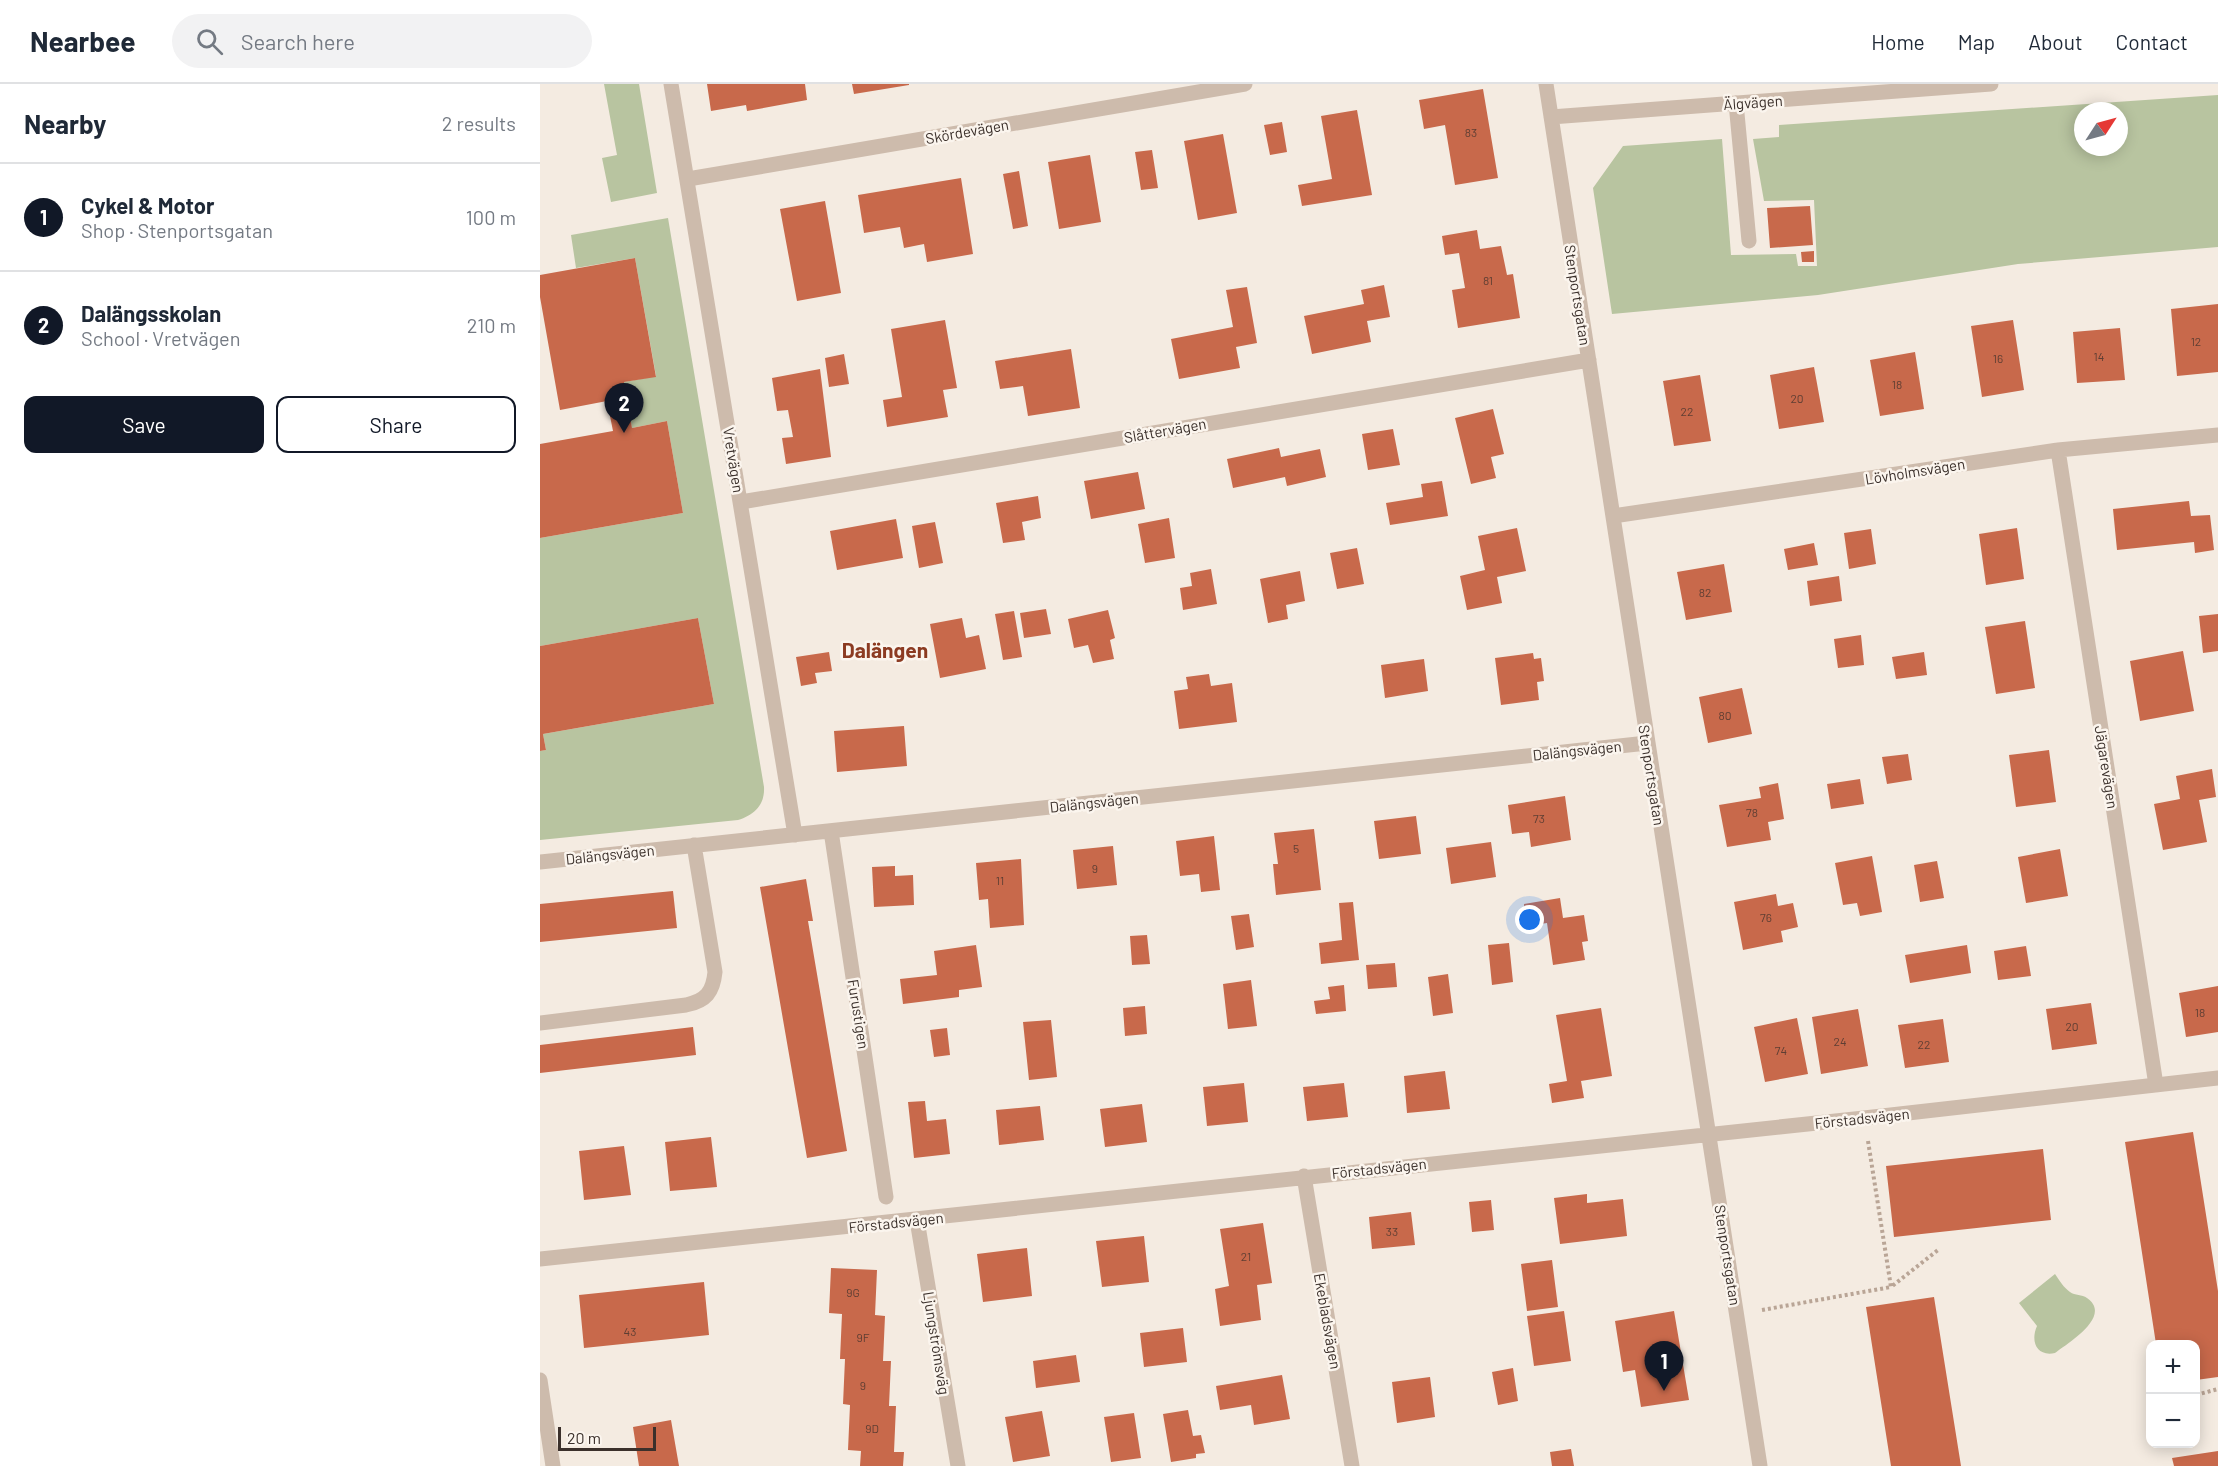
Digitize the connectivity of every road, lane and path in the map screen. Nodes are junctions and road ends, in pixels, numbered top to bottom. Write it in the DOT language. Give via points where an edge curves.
graph roads {
  1 [pos="671,84"];
  2 [pos="1245,84"];
  3 [pos="1546,84"];
  4 [pos="1991,84"];
  5 [pos="1736,103"];
  6 [pos="1551,117"];
  7 [pos="688,179"];
  8 [pos="1749,241"];
  9 [pos="1588,360"];
  10 [pos="2218,435"];
  11 [pos="2058,450"];
  12 [pos="741,502"];
  13 [pos="1613,516"];
  14 [pos="1647,743"];
  15 [pos="831,831"];
  16 [pos="795,835"];
  17 [pos="694,845"];
  18 [pos="540,862"];
  19 [pos="540,1023"];
  20 [pos="2218,1078"];
  21 [pos="2156,1084"];
  22 [pos="1709,1133"];
  23 [pos="1866,1134"];
  24 [pos="1304,1176"];
  25 [pos="886,1197"];
  26 [pos="917,1220"];
  27 [pos="1938,1250"];
  28 [pos="540,1259"];
  29 [pos="1891,1287"];
  30 [pos="1762,1310"];
  31 [pos="540,1380"];
  32 [pos="2218,1389"];
  33 [pos="2200,1394"];
  34 [pos="553,1466"];
  35 [pos="958,1466"];
  36 [pos="1352,1466"];
  37 [pos="1760,1466"];
  1 -- 7 [label="street, Vretvägen"];
  2 -- 7 [label="street, Skördevägen"];
  3 -- 6 [label="street, Stenportsgatan"];
  4 -- 5 [label="street, Älgvägen"];
  5 -- 6 [label="street, Älgvägen"];
  5 -- 8 [label="street"];
  6 -- 9 [label="street, Stenportsgatan"];
  7 -- 12 [label="street, Vretvägen"];
  9 -- 12 [label="street, Slåttervägen"];
  9 -- 13 [label="street, Stenportsgatan"];
  10 -- 11 [label="street, Lövholmsvägen"];
  11 -- 13 [label="street, Lövholmsvägen"];
  11 -- 21 [label="street, Jägarevägen"];
  12 -- 16 [label="street, Vretvägen"];
  13 -- 14 [label="street, Stenportsgatan"];
  14 -- 15 [label="street, Dalängsvägen"];
  14 -- 22 [label="street, Stenportsgatan"];
  15 -- 16 [label="street, Dalängsvägen"];
  15 -- 25 [label="street, Furustigen"];
  16 -- 17 [label="street, Dalängsvägen"];
  17 -- 18 [label="street, Dalängsvägen"];
  17 -- 19 [label="street" via="715,972 708,996 686,1005"];
  20 -- 21 [label="street, Förstadsvägen"];
  21 -- 22 [label="street, Förstadsvägen"];
  22 -- 24 [label="street, Förstadsvägen"];
  22 -- 37 [label="street, Stenportsgatan"];
  23 -- 29 [label="path"];
  24 -- 26 [label="street, Förstadsvägen"];
  24 -- 36 [label="street, Ekebladsvägen"];
  26 -- 28 [label="street, Förstadsvägen"];
  26 -- 35 [label="street, Ljungströmsväg"];
  27 -- 29 [label="path"];
  29 -- 30 [label="path"];
  31 -- 34 [label="street"];
  32 -- 33 [label="path"];
}
